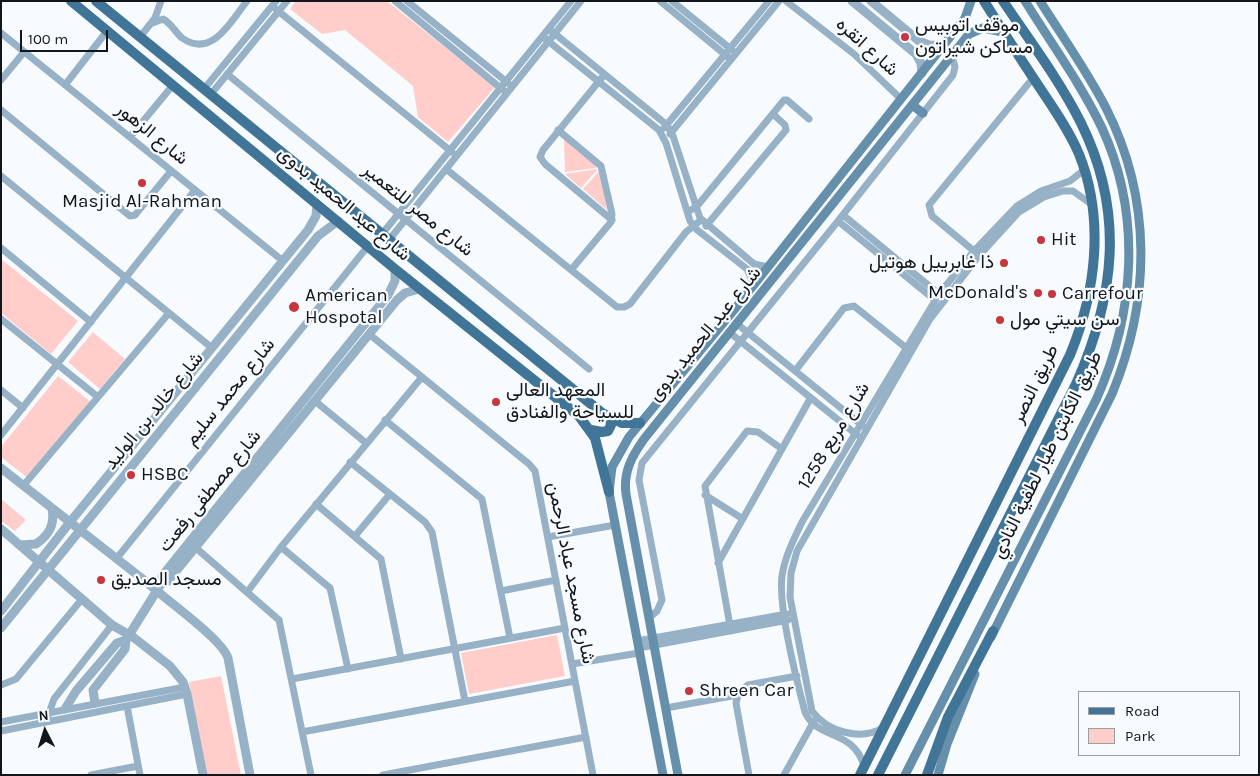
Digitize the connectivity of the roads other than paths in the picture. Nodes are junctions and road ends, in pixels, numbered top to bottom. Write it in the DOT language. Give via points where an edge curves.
graph roads {
  1 [pos="71,1"];
  2 [pos="96,1"];
  3 [pos="161,1"];
  4 [pos="247,1"];
  5 [pos="287,1"];
  6 [pos="395,1"];
  7 [pos="407,1"];
  8 [pos="571,1"];
  9 [pos="581,1"];
  10 [pos="660,1"];
  11 [pos="672,1"];
  12 [pos="769,1"];
  13 [pos="779,1"];
  14 [pos="786,1"];
  15 [pos="852,1"];
  16 [pos="871,1"];
  17 [pos="971,1"];
  18 [pos="984,1"];
  19 [pos="1004,1"];
  20 [pos="1025,1"];
  21 [pos="1040,1"];
  22 [pos="274,4"];
  23 [pos="278,11"];
  24 [pos="965,18"];
  25 [pos="150,24"];
  26 [pos="978,28"];
  27 [pos="107,31"];
  28 [pos="552,31"];
  29 [pos="1004,32"];
  30 [pos="1,33"];
  31 [pos="140,37"];
  32 [pos="546,39"];
  33 [pos="924,43"];
  34 [pos="944,46"];
  35 [pos="24,52"];
  36 [pos="731,54"];
  37 [pos="916,54"];
  38 [pos="952,56"];
  39 [pos="922,73"];
  40 [pos="227,74"];
  41 [pos="604,74"];
  42 [pos="1033,78"];
  43 [pos="1,80"];
  44 [pos="598,82"];
  45 [pos="510,84"];
  46 [pos="65,85"];
  47 [pos="173,85"];
  48 [pos="504,91"];
  49 [pos="207,92"];
  50 [pos="901,99"];
  51 [pos="912,105"];
  52 [pos="1,110"];
  53 [pos="922,113"];
  54 [pos="773,114"];
  55 [pos="809,119"];
  56 [pos="667,125"];
  57 [pos="558,130"];
  58 [pos="661,132"];
  59 [pos="672,132"];
  60 [pos="130,137"];
  61 [pos="665,140"];
  62 [pos="449,150"];
  63 [pos="456,156"];
  64 [pos="446,169"];
  65 [pos="171,170"];
  66 [pos="1084,170"];
  67 [pos="1,176"];
  68 [pos="195,190"];
  69 [pos="690,193"];
  70 [pos="705,197"];
  71 [pos="318,204"];
  72 [pos="1091,204"];
  73 [pos="694,208"];
  74 [pos="686,213"];
  75 [pos="398,214"];
  76 [pos="841,218"];
  77 [pos="405,220"];
  78 [pos="612,220"];
  79 [pos="701,220"];
  80 [pos="314,221"];
  81 [pos="338,221"];
  82 [pos="693,225"];
  83 [pos="706,226"];
  84 [pos="325,228"];
  85 [pos="386,237"];
  86 [pos="368,246"];
  87 [pos="1,248"];
  88 [pos="974,251"];
  89 [pos="283,261"];
  90 [pos="768,267"];
  91 [pos="395,269"];
  92 [pos="570,270"];
  93 [pos="126,278"];
  94 [pos="752,287"];
  95 [pos="419,288"];
  96 [pos="392,291"];
  97 [pos="400,296"];
  98 [pos="937,297"];
  99 [pos="169,312"];
  100 [pos="1,319"];
  101 [pos="91,322"];
  102 [pos="736,323"];
  103 [pos="729,332"];
  104 [pos="747,332"];
  105 [pos="918,333"];
  106 [pos="369,334"];
  107 [pos="740,341"];
  108 [pos="905,347"];
  109 [pos="212,348"];
  110 [pos="58,364"];
  111 [pos="589,369"];
  112 [pos="795,371"];
  113 [pos="422,377"];
  114 [pos="1,390"];
  115 [pos="98,397"];
  116 [pos="810,399"];
  117 [pos="315,401"];
  118 [pos="23,408"];
  119 [pos="610,418"];
  120 [pos="385,420"];
  121 [pos="640,423"];
  122 [pos="863,426"];
  123 [pos="591,430"];
  124 [pos="857,435"];
  125 [pos="1,436"];
  126 [pos="366,442"];
  127 [pos="782,449"];
  128 [pos="350,462"];
  129 [pos="1,468"];
  130 [pos="23,486"];
  131 [pos="609,492"];
  132 [pos="390,494"];
  133 [pos="705,495"];
  134 [pos="316,504"];
  135 [pos="52,509"];
  136 [pos="743,518"];
  137 [pos="70,522"];
  138 [pos="802,522"];
  139 [pos="615,525"];
  140 [pos="810,526"];
  141 [pos="80,528"];
  142 [pos="1,529"];
  143 [pos="355,536"];
  144 [pos="548,537"];
  145 [pos="19,544"];
  146 [pos="281,547"];
  147 [pos="196,548"];
  148 [pos="117,558"];
  149 [pos="39,562"];
  150 [pos="717,564"];
  151 [pos="47,569"];
  152 [pos="556,580"];
  153 [pos="158,588"];
  154 [pos="248,591"];
  155 [pos="501,592"];
  156 [pos="82,599"];
  157 [pos="1,611"];
  158 [pos="789,617"];
  159 [pos="649,618"];
  160 [pos="112,625"];
  161 [pos="1,628"];
  162 [pos="565,628"];
  163 [pos="730,628"];
  164 [pos="993,631"];
  165 [pos="127,637"];
  166 [pos="510,638"];
  167 [pos="653,642"];
  168 [pos="638,647"];
  169 [pos="455,649"];
  170 [pos="401,659"];
  171 [pos="572,664"];
  172 [pos="348,669"];
  173 [pos="797,676"];
  174 [pos="292,679"];
  175 [pos="575,680"];
  176 [pos="82,684"];
  177 [pos="1,685"];
  178 [pos="186,691"];
  179 [pos="93,693"];
  180 [pos="737,695"];
  181 [pos="465,701"];
  182 [pos="95,703"];
  183 [pos="127,706"];
  184 [pos="666,708"];
  185 [pos="48,713"];
  186 [pos="66,713"];
  187 [pos="816,717"];
  188 [pos="1,722"];
  189 [pos="49,722"];
  190 [pos="813,724"];
  191 [pos="883,728"];
  192 [pos="1,731"];
  193 [pos="302,732"];
  194 [pos="586,737"];
  195 [pos="850,738"];
  196 [pos="138,766"];
  197 [pos="862,770"];
  198 [pos="91,775"];
  199 [pos="140,775"];
  200 [pos="202,775"];
  201 [pos="250,775"];
  202 [pos="311,775"];
  203 [pos="383,775"];
  204 [pos="594,775"];
  205 [pos="663,775"];
  206 [pos="678,775"];
  207 [pos="749,775"];
  208 [pos="784,775"];
  209 [pos="878,775"];
  210 [pos="905,775"];
  211 [pos="927,775"];
  212 [pos="938,775"];
  1 -- 27 [label="main road, شارع عبد الحميد بدوى"];
  2 -- 31 [label="main road, شارع عبد الحميد بدوى"];
  3 -- 25 [label="street"];
  4 -- 25 [label="street" via="218,38 208,44 187,40 163,20"];
  5 -- 23 [label="street"];
  6 -- 48 [label="street"];
  7 -- 45 [label="street"];
  8 -- 28 [label="street"];
  9 -- 28 [label="street"];
  10 -- 36 [label="street"];
  11 -- 36 [label="street"];
  12 -- 36 [label="street"];
  13 -- 36 [label="street"];
  14 -- 50 [label="street, شارع انقره" via="854,54"];
  15 -- 37 [label="street, شارع انقره"];
  16 -- 33 [label="street, شارع انقره"];
  17 -- 24 [label="main road, شارع عبد الحميد بدوى"];
  18 -- 29 [label="main road, طريق النصر"];
  19 -- 209 [label="main road, طريق النصر" via="1067,98 1092,147 1101,173 1110,227 1109,281 1097,334 1076,384"];
  20 -- 210 [label="main road, طريق الكابتن طيار لطفية النادي" via="1094,111 1115,162 1124,196 1129,242 1130,268 1125,309 1117,347 1096,400"];
  21 -- 164 [label="main road, طريق الكابتن طيار لطفية النادي" via="1095,88 1124,149 1139,210 1141,288 1129,351 1112,394"];
  22 -- 23 [label="street"];
  22 -- 49 [label="street"];
  23 -- 40 [label="street"];
  23 -- 62 [label="street"];
  24 -- 26 [label="main road" via="975,21"];
  24 -- 34 [label="main road, شارع عبد الحميد بدوى"];
  25 -- 31 [label="street"];
  26 -- 29 [label="main road"];
  26 -- 38 [label="main road, شارع عبد الحميد بدوى" via="969,34"];
  27 -- 46 [label="street"];
  27 -- 47 [label="main road, شارع عبد الحميد بدوى"];
  28 -- 32 [label="street"];
  28 -- 41 [label="street"];
  29 -- 42 [label="main road, طريق النصر"];
  30 -- 35 [label="street, شارع الزهور"];
  31 -- 49 [label="main road, شارع عبد الحميد بدوى"];
  32 -- 44 [label="street"];
  32 -- 45 [label="street"];
  33 -- 34 [label="street, شارع انقره"];
  33 -- 37 [label="street"];
  34 -- 39 [label="main road, شارع عبد الحميد بدوى"];
  35 -- 43 [label="street"];
  35 -- 46 [label="street, شارع الزهور"];
  36 -- 56 [label="street"];
  36 -- 59 [label="street"];
  37 -- 39 [label="street, شارع انقره"];
  38 -- 51 [label="main road, شارع عبد الحميد بدوى"];
  38 -- 53 [label="street" via="953,75"];
  39 -- 50 [label="main road, شارع عبد الحميد بدوى"];
  40 -- 49 [label="street"];
  40 -- 75 [label="street, شارع مصر للتعمير"];
  41 -- 44 [label="street"];
  41 -- 56 [label="street"];
  42 -- 66 [label="main road, طريق النصر" via="1068,131"];
  42 -- 88 [label="street" via="929,205 932,216"];
  44 -- 57 [label="street"];
  44 -- 58 [label="street"];
  45 -- 48 [label="street"];
  46 -- 60 [label="street, شارع الزهور"];
  47 -- 60 [label="street"];
  47 -- 71 [label="main road, شارع عبد الحميد بدوى"];
  48 -- 62 [label="street"];
  48 -- 63 [label="street"];
  49 -- 85 [label="main road, شارع عبد الحميد بدوى"];
  50 -- 90 [label="main road, شارع عبد الحميد بدوى"];
  51 -- 53 [label="main road"];
  51 -- 102 [label="main road, شارع عبد الحميد بدوى"];
  52 -- 65 [label="street" via="130,216 135,215"];
  53 -- 76 [label="street"];
  54 -- 55 [label="street" via="786,100"];
  54 -- 70 [label="street"];
  54 -- 83 [label="street" via="786,130"];
  56 -- 58 [label="street"];
  56 -- 59 [label="street"];
  57 -- 78 [label="street" via="602,167"];
  57 -- 78 [label="street" via="542,152 542,161"];
  58 -- 61 [label="street"];
  59 -- 61 [label="street"];
  59 -- 69 [label="street"];
  60 -- 65 [label="street, شارع الزهور"];
  61 -- 74 [label="street"];
  62 -- 63 [label="street"];
  62 -- 75 [label="street"];
  63 -- 64 [label="street"];
  64 -- 77 [label="street"];
  64 -- 92 [label="street"];
  65 -- 68 [label="street, شارع الزهور"];
  66 -- 72 [label="main road, طريق النصر"];
  66 -- 88 [label="street, شارع مربع 1258" via="1070,181 1041,191 1016,206"];
  67 -- 93 [label="street"];
  68 -- 89 [label="street, شارع الزهور"];
  68 -- 93 [label="street"];
  69 -- 70 [label="street"];
  69 -- 73 [label="street"];
  70 -- 73 [label="street"];
  71 -- 80 [label="street, شارع خالد بن الوليد"];
  71 -- 81 [label="main road, شارع عبد الحميد بدوى"];
  72 -- 105 [label="street, شارع مربع 1258" via="1077,192 1063,191 1044,197 1019,212"];
  72 -- 191 [label="main road, طريق النصر" via="1094,265 1087,308 1077,339"];
  73 -- 74 [label="street"];
  73 -- 79 [label="street"];
  74 -- 82 [label="street"];
  75 -- 77 [label="street, شارع مصر للتعمير"];
  75 -- 85 [label="street"];
  76 -- 98 [label="street"];
  76 -- 104 [label="street"];
  77 -- 85 [label="street"];
  77 -- 111 [label="street, شارع مصر للتعمير"];
  78 -- 92 [label="street"];
  79 -- 82 [label="street"];
  79 -- 83 [label="street"];
  80 -- 84 [label="street"];
  80 -- 89 [label="street, شارع خالد بن الوليد"];
  81 -- 84 [label="street, شارع خالد بن الوليد"];
  81 -- 86 [label="main road, شارع عبد الحميد بدوى"];
  82 -- 92 [label="street" via="632,302 624,307 615,306"];
  82 -- 94 [label="street" via="746,269"];
  83 -- 90 [label="street" via="754,264"];
  84 -- 141 [label="street, شارع خالد بن الوليد"];
  85 -- 119 [label="main road, شارع عبد الحميد بدوى"];
  86 -- 91 [label="main road, شارع عبد الحميد بدوى"];
  86 -- 148 [label="street, شارع محمد سليم"];
  87 -- 101 [label="street"];
  88 -- 98 [label="street, شارع مربع 1258"];
  89 -- 109 [label="street, شارع خالد بن الوليد"];
  90 -- 94 [label="main road, شارع عبد الحميد بدوى"];
  91 -- 95 [label="main road, شارع عبد الحميد بدوى"];
  91 -- 96 [label="street"];
  93 -- 99 [label="street"];
  93 -- 101 [label="street"];
  94 -- 121 [label="main road, شارع عبد الحميد بدوى"];
  95 -- 97 [label="street, شارع مصطفى رفعت"];
  95 -- 123 [label="main road, شارع عبد الحميد بدوى" via="572,409"];
  96 -- 97 [label="street"];
  96 -- 153 [label="street, شارع مصطفى رفعت" via="162,576"];
  97 -- 106 [label="street, شارع مصطفى رفعت"];
  98 -- 105 [label="street, شارع مربع 1258"];
  99 -- 109 [label="street"];
  99 -- 115 [label="street"];
  100 -- 110 [label="street"];
  101 -- 110 [label="street"];
  102 -- 103 [label="main road, شارع عبد الحميد بدوى"];
  102 -- 104 [label="street"];
  103 -- 107 [label="street"];
  103 -- 159 [label="main road, شارع عبد الحميد بدوى" via="644,439 627,469 626,494"];
  104 -- 107 [label="street"];
  104 -- 112 [label="street"];
  105 -- 108 [label="street, شارع مربع 1258"];
  105 -- 122 [label="street, شارع مربع 1258"];
  106 -- 113 [label="street, شارع مسجد عباد الرحمن"];
  106 -- 117 [label="street, شارع مصطفى رفعت"];
  107 -- 116 [label="street"];
  107 -- 159 [label="street" via="640,467 639,480 662,600 657,612"];
  108 -- 112 [label="street" via="850,306 844,308"];
  108 -- 122 [label="street, شارع مربع 1258"];
  109 -- 137 [label="street, شارع خالد بن الوليد"];
  110 -- 115 [label="street"];
  110 -- 118 [label="street"];
  112 -- 122 [label="street"];
  113 -- 120 [label="street"];
  113 -- 144 [label="street, شارع مسجد عباد الرحمن" via="532,466"];
  114 -- 118 [label="street"];
  115 -- 130 [label="street"];
  116 -- 124 [label="street"];
  116 -- 127 [label="street"];
  117 -- 126 [label="street"];
  117 -- 147 [label="street, شارع مصطفى رفعت"];
  118 -- 125 [label="street"];
  119 -- 121 [label="main road, شارع عبد الحميد بدوى"];
  119 -- 123 [label="main road" via="611,427 607,432"];
  120 -- 126 [label="street"];
  120 -- 155 [label="street" via="480,496"];
  121 -- 131 [label="main road, شارع عبد الحميد بدوى" via="615,460"];
  122 -- 124 [label="street, شارع مربع 1258"];
  123 -- 131 [label="main road, شارع عبد الحميد بدوى"];
  124 -- 138 [label="street, شارع مربع 1258"];
  124 -- 140 [label="street, شارع مربع 1258"];
  126 -- 128 [label="street"];
  127 -- 133 [label="street" via="758,432 747,431 707,480"];
  127 -- 136 [label="street"];
  128 -- 132 [label="street"];
  128 -- 134 [label="street"];
  129 -- 130 [label="street"];
  130 -- 135 [label="street"];
  131 -- 139 [label="main road, شارع عبد الحميد بدوى"];
  132 -- 143 [label="street"];
  132 -- 169 [label="street" via="426,522 432,532"];
  133 -- 136 [label="street"];
  133 -- 150 [label="street"];
  134 -- 143 [label="street"];
  134 -- 146 [label="street"];
  135 -- 137 [label="street"];
  135 -- 145 [label="street" via="53,526 38,542 30,546"];
  136 -- 150 [label="street"];
  137 -- 141 [label="street"];
  137 -- 149 [label="street, شارع خالد بن الوليد"];
  138 -- 140 [label="street"];
  138 -- 158 [label="street, شارع مربع 1258" via="782,576"];
  139 -- 144 [label="street"];
  139 -- 168 [label="main road, شارع عبد الحميد بدوى"];
  140 -- 158 [label="street, شارع مربع 1258" via="792,565"];
  141 -- 148 [label="street"];
  141 -- 151 [label="street, شارع خالد بن الوليد"];
  142 -- 145 [label="street"];
  143 -- 170 [label="street" via="383,562"];
  144 -- 152 [label="street, شارع مسجد عباد الرحمن"];
  145 -- 149 [label="street"];
  146 -- 154 [label="street"];
  146 -- 172 [label="street" via="330,588"];
  147 -- 153 [label="street, شارع مصطفى رفعت"];
  147 -- 154 [label="street"];
  148 -- 153 [label="street"];
  149 -- 151 [label="street"];
  149 -- 157 [label="street, شارع خالد بن الوليد"];
  150 -- 163 [label="street"];
  151 -- 156 [label="street"];
  151 -- 161 [label="street, شارع خالد بن الوليد"];
  152 -- 155 [label="street"];
  152 -- 162 [label="street, شارع مسجد عباد الرحمن"];
  153 -- 165 [label="street"];
  153 -- 201 [label="street" via="227,653"];
  154 -- 174 [label="street" via="279,620"];
  155 -- 166 [label="street"];
  156 -- 160 [label="street"];
  156 -- 177 [label="street" via="16,679"];
  158 -- 163 [label="street"];
  158 -- 173 [label="street, شارع مربع 1258"];
  158 -- 187 [label="street, شارع مربع 1258" via="809,704"];
  159 -- 167 [label="main road, شارع عبد الحميد بدوى"];
  160 -- 165 [label="street"];
  160 -- 185 [label="street" via="54,699"];
  162 -- 166 [label="street"];
  162 -- 171 [label="street, شارع مسجد عباد الرحمن"];
  163 -- 167 [label="street"];
  164 -- 211 [label="main road" via="948,717"];
  164 -- 212 [label="main road, طريق الكابتن طيار لطفية النادي" via="947,744"];
  165 -- 176 [label="street" via="117,643"];
  165 -- 178 [label="street" via="170,666"];
  165 -- 179 [label="street" via="125,649"];
  166 -- 169 [label="street"];
  167 -- 168 [label="street"];
  167 -- 184 [label="main road, شارع عبد الحميد بدوى"];
  168 -- 171 [label="street"];
  168 -- 205 [label="main road, شارع عبد الحميد بدوى"];
  169 -- 170 [label="street"];
  169 -- 181 [label="street"];
  170 -- 172 [label="street"];
  171 -- 175 [label="street, شارع مسجد عباد الرحمن"];
  172 -- 174 [label="street"];
  173 -- 180 [label="street" via="748,685"];
  173 -- 190 [label="street, شارع مربع 1258" via="805,712"];
  174 -- 193 [label="street"];
  175 -- 181 [label="street"];
  175 -- 194 [label="street, شارع مسجد عباد الرحمن"];
  176 -- 179 [label="street"];
  176 -- 186 [label="street"];
  178 -- 182 [label="street"];
  178 -- 183 [label="street"];
  178 -- 200 [label="street"];
  179 -- 182 [label="street"];
  180 -- 184 [label="street"];
  180 -- 207 [label="street"];
  181 -- 193 [label="street"];
  182 -- 186 [label="street"];
  183 -- 186 [label="street"];
  183 -- 196 [label="street"];
  184 -- 206 [label="main road, شارع عبد الحميد بدوى"];
  185 -- 186 [label="street"];
  185 -- 188 [label="street"];
  185 -- 189 [label="street"];
  186 -- 189 [label="street"];
  187 -- 190 [label="street"];
  187 -- 195 [label="street"];
  189 -- 192 [label="street"];
  190 -- 195 [label="street"];
  190 -- 208 [label="street"];
  191 -- 195 [label="street"];
  191 -- 197 [label="main road, طريق النصر"];
  193 -- 202 [label="street"];
  194 -- 203 [label="street"];
  194 -- 204 [label="street, شارع مسجد عباد الرحمن"];
  195 -- 197 [label="street" via="859,752"];
  196 -- 198 [label="street"];
  196 -- 199 [label="street"];
}
